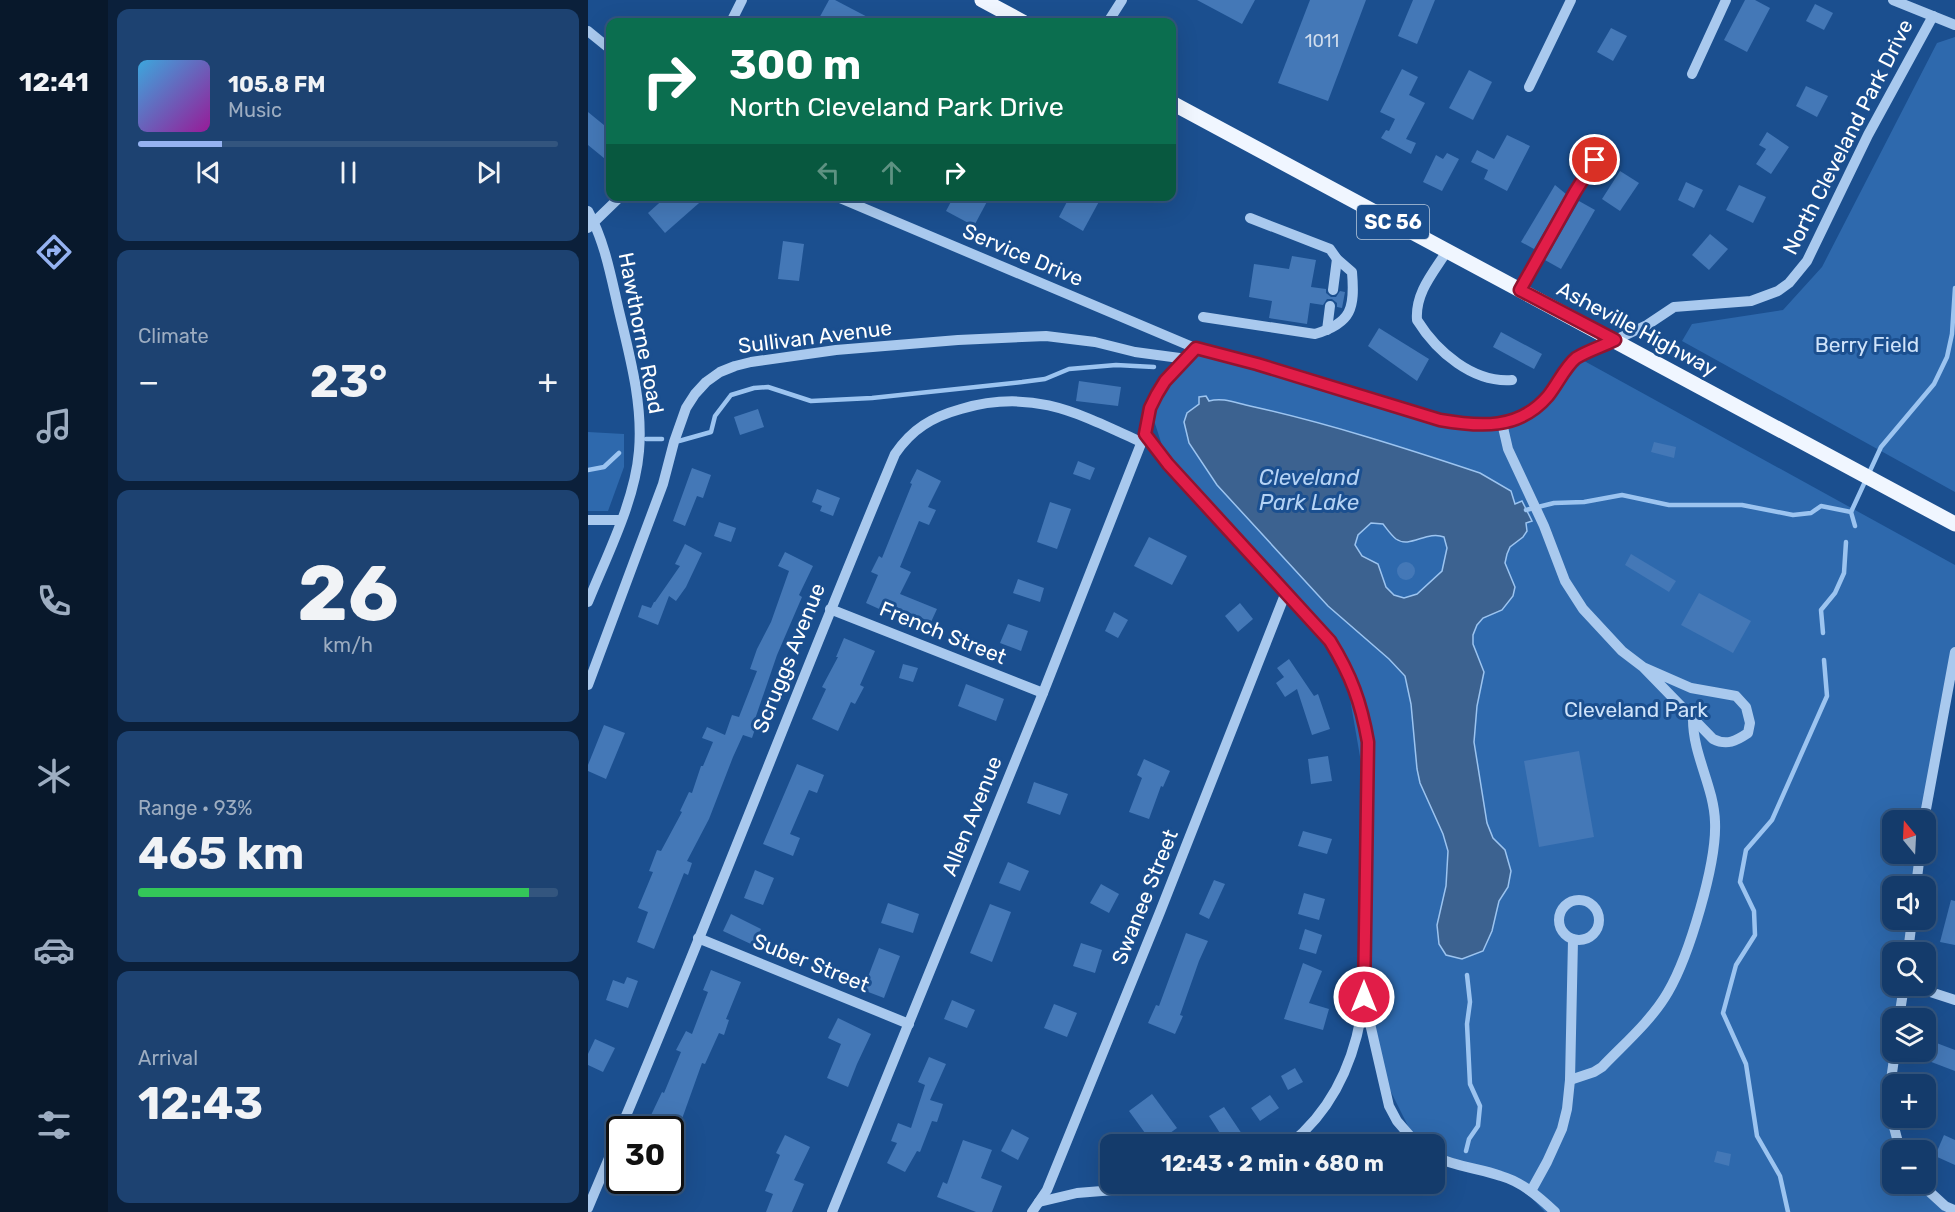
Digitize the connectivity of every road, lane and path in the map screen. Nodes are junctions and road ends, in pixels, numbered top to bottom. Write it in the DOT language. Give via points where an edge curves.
graph roads {
  1 [pos="742,0"];
  2 [pos="982,0"];
  3 [pos="1122,0"];
  4 [pos="1571,0"];
  5 [pos="1726,0"];
  6 [pos="1893,0"];
  7 [pos="1933,16"];
  8 [pos="732,18"];
  9 [pos="1016,18"];
  10 [pos="1111,18"];
  11 [pos="1955,25"];
  12 [pos="588,31"];
  13 [pos="606,46"];
  14 [pos="1692,75"];
  15 [pos="1529,87"];
  16 [pos="1176,105"];
  17 [pos="1606,144"];
  18 [pos="616,201"];
  19 [pos="847,201"];
  20 [pos="588,211"];
  21 [pos="1250,218"];
  22 [pos="591,226"];
  23 [pos="1447,251"];
  24 [pos="1337,259"];
  25 [pos="1333,290"];
  26 [pos="1520,290"];
  27 [pos="1330,306"];
  28 [pos="1203,317"];
  29 [pos="1327,330"];
  30 [pos="1615,340"];
  31 [pos="1196,348"];
  32 [pos="1187,360"];
  33 [pos="1512,380"];
  34 [pos="1502,423"];
  35 [pos="1143,438"];
  36 [pos="588,520"];
  37 [pos="620,520"];
  38 [pos="1955,524"];
  39 [pos="1286,592"];
  40 [pos="588,602"];
  41 [pos="830,609"];
  42 [pos="1955,652"];
  43 [pos="1643,667"];
  44 [pos="588,685"];
  45 [pos="1043,693"];
  46 [pos="1693,720"];
  47 [pos="1926,810"];
  48 [pos="698,939"];
  49 [pos="1573,940"];
  50 [pos="1936,994"];
  51 [pos="1364,997"];
  52 [pos="1955,1000"];
  53 [pos="909,1024"];
  54 [pos="1894,1062"];
  55 [pos="1570,1080"];
  56 [pos="626,1116"];
  57 [pos="1302,1134"];
  58 [pos="1408,1134"];
  59 [pos="1897,1140"];
  60 [pos="1445,1161"];
  61 [pos="606,1165"];
  62 [pos="1100,1191"];
  63 [pos="1531,1191"];
  64 [pos="1932,1194"];
  65 [pos="1039,1202"];
  66 [pos="588,1208"];
  67 [pos="1954,1210"];
  68 [pos="832,1212"];
  69 [pos="1032,1212"];
  70 [pos="1555,1212"];
  1 -- 8 [label="street"];
  2 -- 9 [label="main road"];
  3 -- 10 [label="street"];
  4 -- 15 [label="street"];
  5 -- 14 [label="street"];
  6 -- 7 [label="street"];
  7 -- 11 [label="street"];
  7 -- 30 [label="street, North Cleveland Park Drive" via="1868,135 1807,261 1794,278 1778,291 1751,301 1674,307 1647,326"];
  12 -- 13 [label="street"];
  16 -- 23 [label="main road, Asheville Highway / SC 56"];
  17 -- 26 [label="street"];
  18 -- 22 [label="street"];
  19 -- 31 [label="street, Service Drive"];
  20 -- 22 [label="street, Hawthorne Road"];
  21 -- 24 [label="street" via="1330,249"];
  22 -- 37 [label="street, Hawthorne Road" via="604,247 638,399 639,453"];
  23 -- 26 [label="main road, Asheville Highway / SC 56"];
  23 -- 33 [label="street" via="1421,292 1417,320 1466,368 1492,380"];
  24 -- 25 [label="street"];
  24 -- 29 [label="street" via="1352,272 1354,298 1345,320"];
  26 -- 30 [label="main road, Asheville Highway / SC 56"];
  27 -- 29 [label="street"];
  28 -- 29 [label="street" via="1315,334"];
  30 -- 34 [label="street, North Cleveland Park Drive" via="1575,359 1547,398 1519,418"];
  30 -- 38 [label="main road, Asheville Highway / SC 56"];
  31 -- 32 [label="street"];
  31 -- 34 [label="street, North Cleveland Park Drive" via="1440,420 1485,426"];
  32 -- 35 [label="street" via="1157,394"];
  32 -- 44 [label="street, Sullivan Avenue" via="1046,336 836,350 751,362 720,372 706,382 686,408 663,484"];
  34 -- 43 [label="street" via="1508,449 1572,594 1606,636"];
  35 -- 39 [label="street"];
  35 -- 41 [label="street, Scruggs Avenue" via="1058,408 1022,400 971,406 931,419 904,440 895,454"];
  35 -- 45 [label="street, Allen Avenue"];
  36 -- 37 [label="street"];
  37 -- 40 [label="street, Hawthorne Road"];
  39 -- 51 [label="street" via="1330,641 1348,672 1363,715 1368,742"];
  39 -- 65 [label="street, Swanee Street" via="1160,912"];
  41 -- 45 [label="street, French Street"];
  41 -- 48 [label="street, Scruggs Avenue"];
  42 -- 47 [label="street"];
  43 -- 46 [label="street"];
  43 -- 46 [label="street" via="1691,688 1736,696 1746,707 1750,723 1748,733 1737,741 1722,744"];
  45 -- 53 [label="street, Allen Avenue"];
  46 -- 55 [label="street" via="1713,802 1715,840 1685,957 1668,993 1650,1016 1602,1067"];
  48 -- 53 [label="street, Suber Street"];
  48 -- 56 [label="street, Scruggs Avenue"];
  49 -- 55 [label="street"];
  50 -- 52 [label="street"];
  51 -- 57 [label="street" via="1356,1041 1340,1082 1328,1106"];
  51 -- 58 [label="street" via="1389,1106"];
  53 -- 68 [label="street, Allen Avenue"];
  54 -- 59 [label="street" via="1889,1108"];
  55 -- 63 [label="street" via="1562,1129"];
  60 -- 63 [label="street" via="1500,1175"];
  61 -- 66 [label="street, Scruggs Avenue"];
  62 -- 65 [label="street"];
  63 -- 70 [label="street"];
  64 -- 67 [label="street"];
  65 -- 69 [label="street, Swanee Street"];
}
